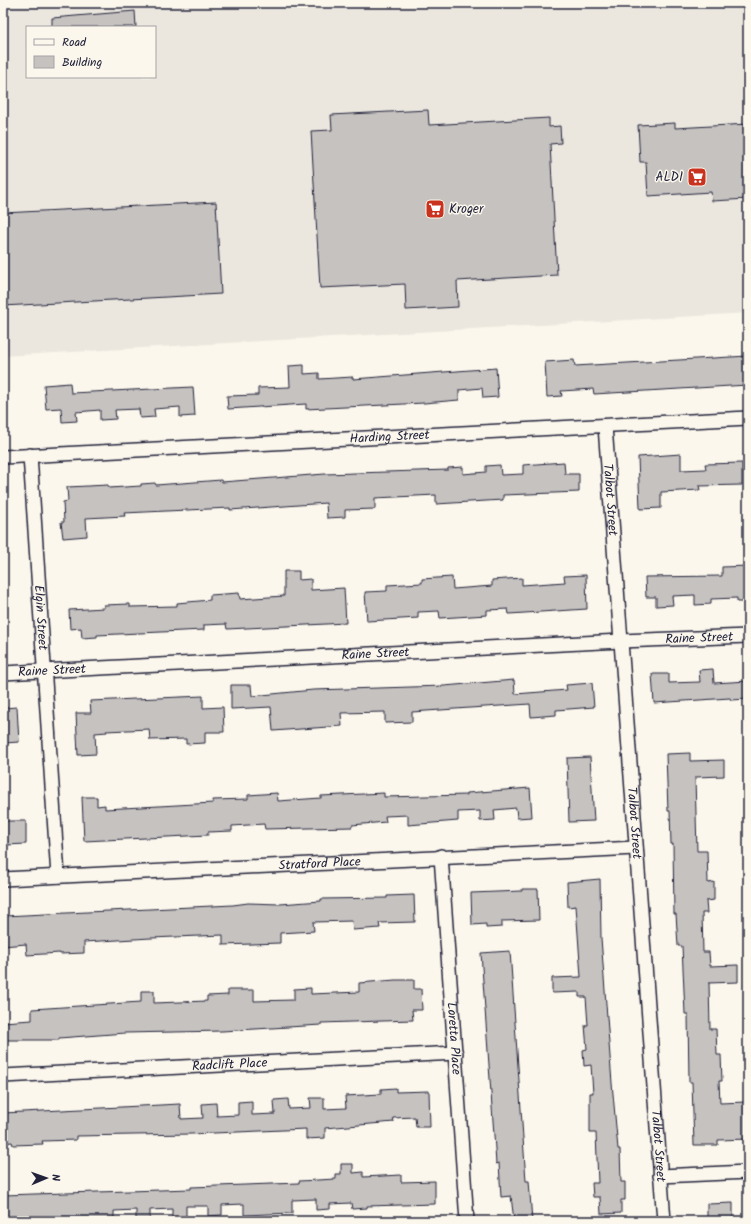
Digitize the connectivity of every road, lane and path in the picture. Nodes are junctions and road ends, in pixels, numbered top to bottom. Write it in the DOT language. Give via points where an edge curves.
graph roads {
  1 [pos="748,418"];
  2 [pos="605,426"];
  3 [pos="30,455"];
  4 [pos="3,457"];
  5 [pos="748,636"];
  6 [pos="621,641"];
  7 [pos="44,671"];
  8 [pos="3,673"];
  9 [pos="636,848"];
  10 [pos="441,856"];
  11 [pos="58,876"];
  12 [pos="3,879"];
  13 [pos="456,1053"];
  14 [pos="3,1076"];
  15 [pos="748,1172"];
  16 [pos="660,1176"];
  17 [pos="467,1221"];
  18 [pos="664,1221"];
  1 -- 2 [label="street, Harding Street"];
  2 -- 3 [label="street, Harding Street"];
  2 -- 6 [label="street, Talbot Street"];
  3 -- 4 [label="street, Harding Street"];
  3 -- 7 [label="street, Elgin Street"];
  5 -- 6 [label="street, Raine Street"];
  6 -- 7 [label="street, Raine Street"];
  6 -- 9 [label="street, Talbot Street"];
  7 -- 8 [label="street, Raine Street"];
  7 -- 11 [label="street, Elgin Street"];
  9 -- 10 [label="street, Stratford Place"];
  9 -- 16 [label="street, Talbot Street"];
  10 -- 11 [label="street, Stratford Place"];
  10 -- 13 [label="street, Loretta Place"];
  11 -- 12 [label="street, Stratford Place"];
  13 -- 14 [label="street, Radclift Place"];
  13 -- 17 [label="street, Loretta Place"];
  15 -- 16 [label="street"];
  16 -- 18 [label="street, Talbot Street"];
}
